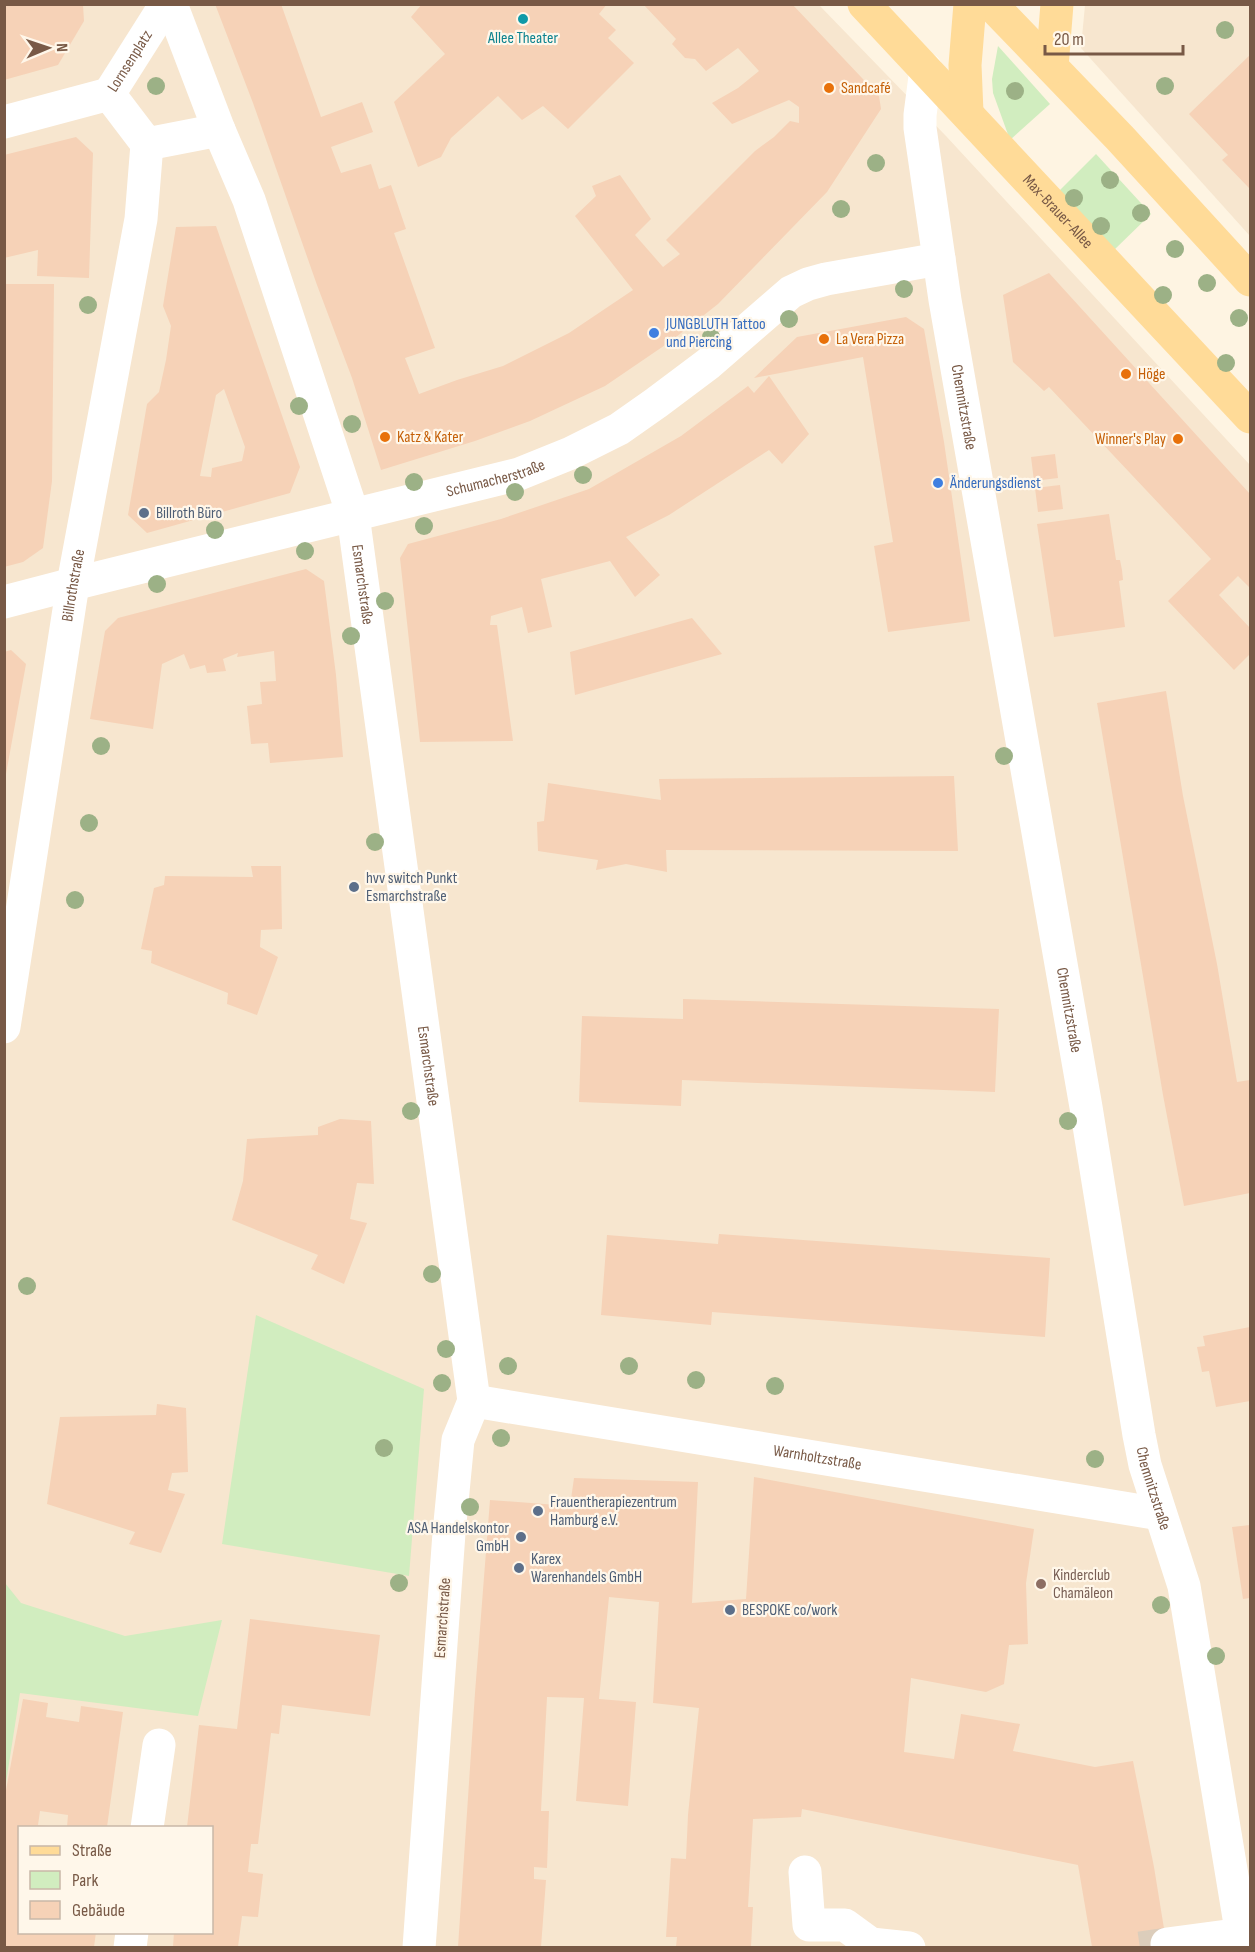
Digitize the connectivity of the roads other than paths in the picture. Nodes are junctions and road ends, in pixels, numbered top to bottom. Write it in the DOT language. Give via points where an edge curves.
graph roads {
  1 [pos="166,4"];
  2 [pos="171,4"];
  3 [pos="864,4"];
  4 [pos="970,4"];
  5 [pos="991,4"];
  6 [pos="1057,4"];
  7 [pos="1052,67"];
  8 [pos="926,69"];
  9 [pos="109,94"];
  10 [pos="967,113"];
  11 [pos="4,122"];
  12 [pos="219,130"];
  13 [pos="147,144"];
  14 [pos="249,200"];
  15 [pos="939,259"];
  16 [pos="1251,280"];
  17 [pos="1251,417"];
  18 [pos="353,515"];
  19 [pos="73,584"];
  20 [pos="4,602"];
  21 [pos="4,1027"];
  22 [pos="474,1401"];
  23 [pos="1160,1514"];
  24 [pos="159,1745"];
  25 [pos="147,1826"];
  26 [pos="805,1872"];
  27 [pos="1243,1941"];
  28 [pos="1167,1944"];
  29 [pos="418,1947"];
  30 [pos="909,1947"];
  1 -- 9 [label="street, Lornsenplatz"];
  2 -- 12 [label="street, Lornsenplatz"];
  3 -- 8 [label="main road, Max-Brauer-Allee"];
  4 -- 10 [label="main road" via="965,65"];
  5 -- 7 [label="main road"];
  6 -- 7 [label="main road"];
  7 -- 16 [label="main road"];
  8 -- 10 [label="main road, Max-Brauer-Allee"];
  8 -- 15 [label="street, Chemnitzstraße" via="920,128"];
  9 -- 11 [label="street"];
  9 -- 13 [label="street, Lornsenplatz"];
  10 -- 17 [label="main road, Max-Brauer-Allee"];
  12 -- 13 [label="street"];
  12 -- 14 [label="street, Lornsenplatz"];
  13 -- 19 [label="street, Billrothstraße" via="141,219"];
  14 -- 18 [label="street, Esmarchstraße"];
  15 -- 18 [label="street, Schumacherstraße" via="826,279 791,292 656,403 619,429 571,453 519,474"];
  15 -- 23 [label="street, Chemnitzstraße" via="1144,1465"];
  18 -- 19 [label="street, Schumacherstraße"];
  18 -- 22 [label="street, Esmarchstraße"];
  19 -- 20 [label="street, Schumacherstraße"];
  19 -- 21 [label="street, Billrothstraße"];
  22 -- 23 [label="street, Warnholtzstraße"];
  22 -- 29 [label="street, Esmarchstraße" via="458,1440"];
  23 -- 27 [label="street, Chemnitzstraße" via="1184,1586"];
  24 -- 25 [label="street"];
  26 -- 30 [label="street" via="809,1925 845,1926 871,1944"];
  27 -- 28 [label="street"];
}
